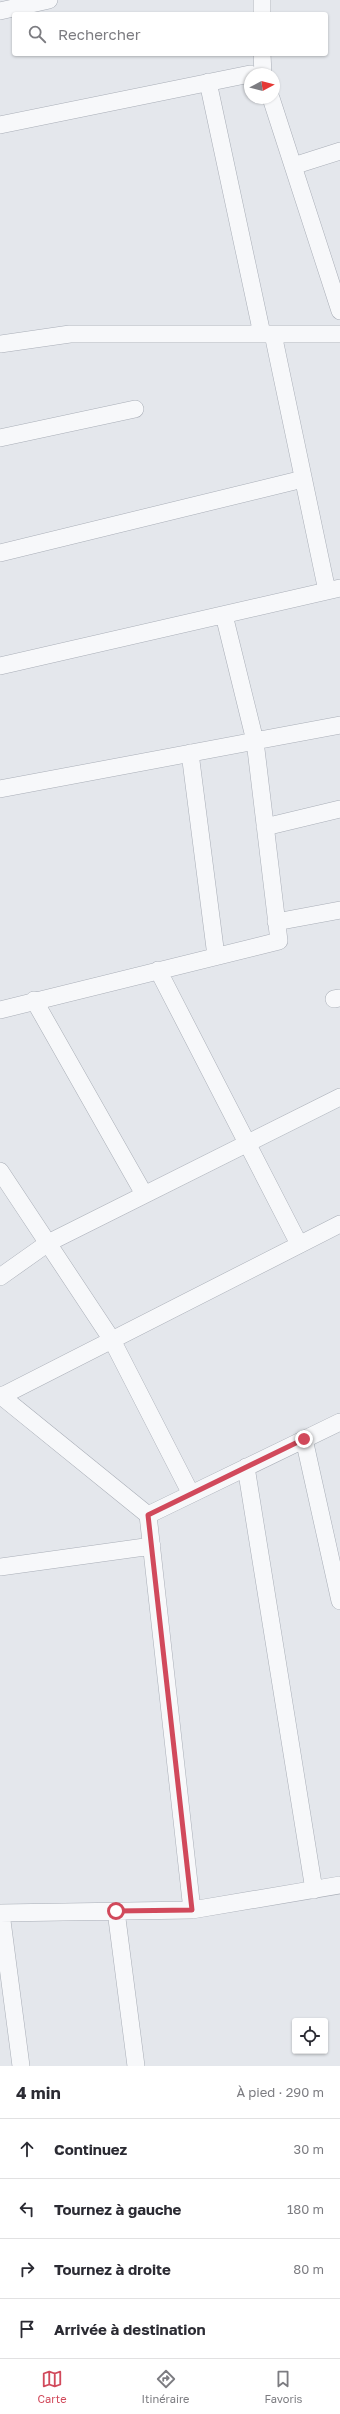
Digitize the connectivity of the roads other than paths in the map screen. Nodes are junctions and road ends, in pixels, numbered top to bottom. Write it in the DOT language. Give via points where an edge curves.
graph roads {
  1 [pos="49,0"];
  2 [pos="262,0"];
  3 [pos="0,11"];
  4 [pos="262,12"];
  5 [pos="262,56"];
  6 [pos="258,68"];
  7 [pos="244,76"];
  8 [pos="208,82"];
  9 [pos="272,104"];
  10 [pos="0,125"];
  11 [pos="340,151"];
  12 [pos="293,166"];
  13 [pos="334,270"];
  14 [pos="340,311"];
  15 [pos="267,334"];
  16 [pos="340,334"];
  17 [pos="0,344"];
  18 [pos="135,409"];
  19 [pos="0,438"];
  20 [pos="303,479"];
  21 [pos="0,553"];
  22 [pos="333,590"];
  23 [pos="224,615"];
  24 [pos="0,666"];
  25 [pos="340,725"];
  26 [pos="255,741"];
  27 [pos="190,753"];
  28 [pos="0,789"];
  29 [pos="340,809"];
  30 [pos="265,827"];
  31 [pos="340,910"];
  32 [pos="276,922"];
  33 [pos="216,956"];
  34 [pos="158,970"];
  35 [pos="34,1000"];
  36 [pos="0,1010"];
  37 [pos="340,1097"];
  38 [pos="247,1143"];
  39 [pos="0,1171"];
  40 [pos="144,1194"];
  41 [pos="340,1224"];
  42 [pos="48,1243"];
  43 [pos="299,1244"];
  44 [pos="0,1277"];
  45 [pos="112,1340"];
  46 [pos="1,1401"];
  47 [pos="340,1422"];
  48 [pos="304,1439"];
  49 [pos="246,1467"];
  50 [pos="191,1494"];
  51 [pos="148,1515"];
  52 [pos="152,1546"];
  53 [pos="0,1567"];
  54 [pos="340,1601"];
  55 [pos="340,1885"];
  56 [pos="314,1890"];
  57 [pos="192,1910"];
  58 [pos="116,1911"];
  59 [pos="1,1912"];
  60 [pos="8,2026"];
  61 [pos="21,2066"];
  62 [pos="136,2066"];
  1 -- 3 [label="street"];
  2 -- 4 [label="street"];
  5 -- 6 [label="street"];
  7 -- 8 [label="street"];
  8 -- 10 [label="street"];
  8 -- 15 [label="street"];
  9 -- 12 [label="street"];
  11 -- 12 [label="street"];
  12 -- 13 [label="street"];
  13 -- 14 [label="street"];
  15 -- 16 [label="street"];
  15 -- 17 [label="street" via="70,334"];
  15 -- 20 [label="street"];
  18 -- 19 [label="street"];
  20 -- 21 [label="street"];
  20 -- 22 [label="street"];
  22 -- 23 [label="street"];
  23 -- 24 [label="street"];
  23 -- 26 [label="street"];
  25 -- 26 [label="street"];
  26 -- 27 [label="street"];
  26 -- 30 [label="street"];
  27 -- 28 [label="street"];
  27 -- 33 [label="street"];
  29 -- 30 [label="street"];
  30 -- 32 [label="street"];
  31 -- 32 [label="street"];
  32 -- 33 [label="street" via="279,941"];
  33 -- 34 [label="street"];
  34 -- 35 [label="street"];
  34 -- 38 [label="street"];
  35 -- 36 [label="street"];
  35 -- 40 [label="street"];
  37 -- 38 [label="street"];
  38 -- 40 [label="street"];
  38 -- 43 [label="street"];
  39 -- 42 [label="street"];
  40 -- 42 [label="street"];
  41 -- 43 [label="street"];
  42 -- 44 [label="street"];
  42 -- 45 [label="street"];
  43 -- 45 [label="street"];
  45 -- 46 [label="street"];
  45 -- 50 [label="street"];
  46 -- 51 [label="street" via="24,1414"];
  47 -- 48 [label="street"];
  48 -- 49 [label="street"];
  48 -- 54 [label="street"];
  49 -- 50 [label="street"];
  49 -- 56 [label="street"];
  50 -- 51 [label="street"];
  51 -- 52 [label="street"];
  52 -- 53 [label="street"];
  52 -- 57 [label="street"];
  55 -- 56 [label="street"];
  56 -- 57 [label="street"];
  57 -- 58 [label="street"];
  58 -- 59 [label="street"];
  58 -- 62 [label="street"];
  59 -- 60 [label="street"];
  60 -- 61 [label="street"];
}
